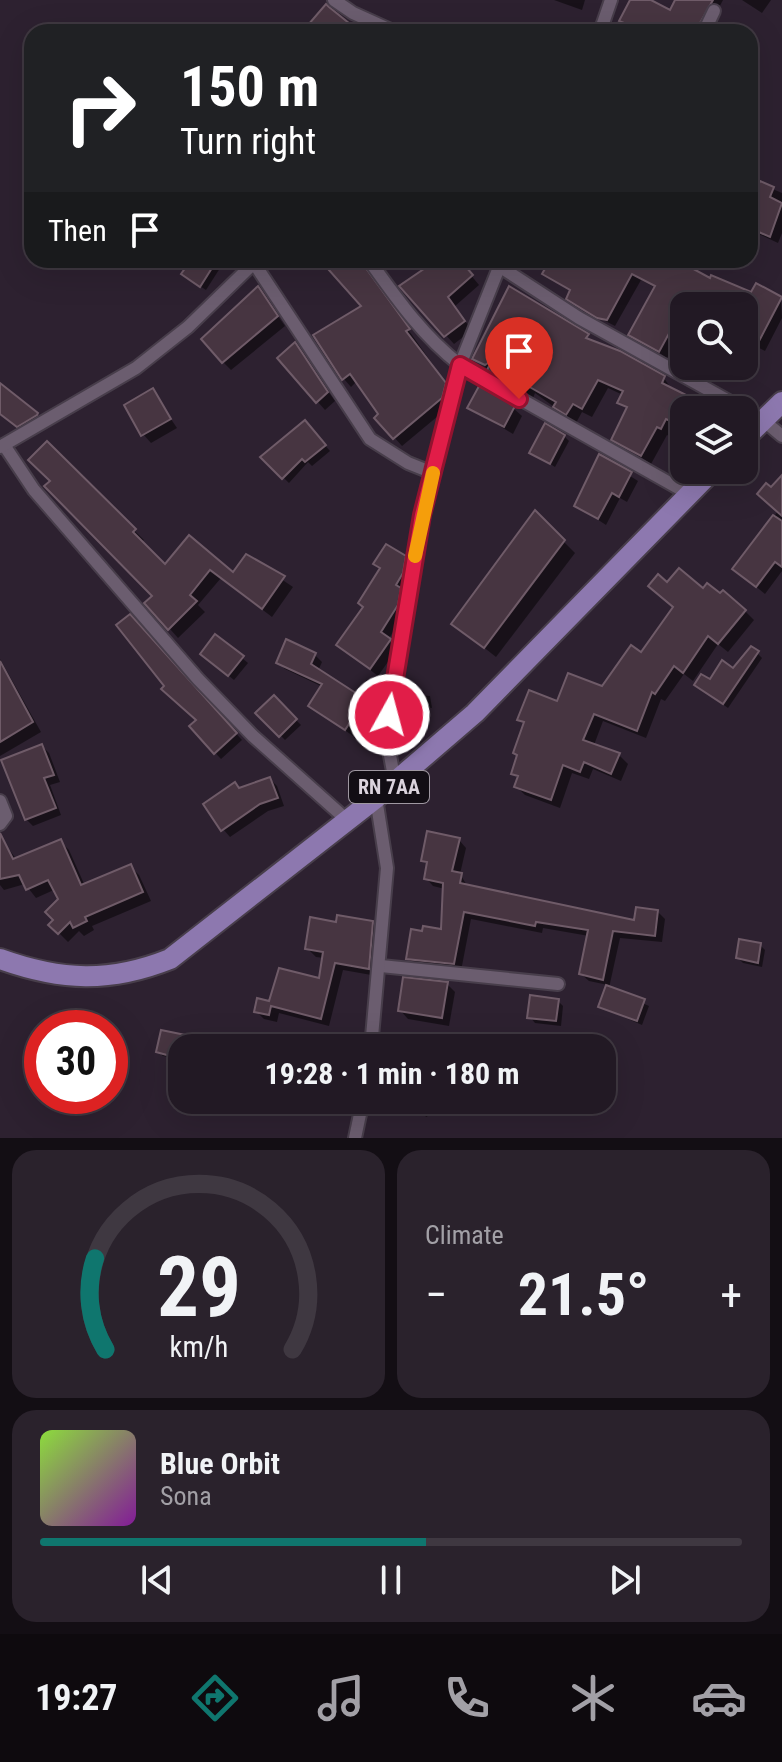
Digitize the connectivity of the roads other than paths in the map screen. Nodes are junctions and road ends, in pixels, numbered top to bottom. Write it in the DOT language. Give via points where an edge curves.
graph roads {
  1 [pos="334,0"];
  2 [pos="611,0"];
  3 [pos="714,11"];
  4 [pos="380,24"];
  5 [pos="603,24"];
  6 [pos="708,24"];
  7 [pos="250,268"];
  8 [pos="260,268"];
  9 [pos="375,268"];
  10 [pos="498,268"];
  11 [pos="507,268"];
  12 [pos="460,365"];
  13 [pos="782,402"];
  14 [pos="763,420"];
  15 [pos="758,425"];
  16 [pos="782,436"];
  17 [pos="2,446"];
  18 [pos="438,451"];
  19 [pos="408,463"];
  20 [pos="433,473"];
  21 [pos="699,484"];
  22 [pos="427,493"];
  23 [pos="689,494"];
  24 [pos="395,782"];
  25 [pos="376,798"];
  26 [pos="0,801"];
  27 [pos="347,820"];
  28 [pos="0,824"];
  29 [pos="0,959"];
  30 [pos="381,966"];
  31 [pos="558,984"];
  32 [pos="373,1034"];
  33 [pos="360,1114"];
  34 [pos="355,1138"];
  1 -- 4 [label="street"];
  2 -- 5 [label="street"];
  3 -- 6 [label="street"];
  7 -- 17 [label="street" via="163,349"];
  8 -- 19 [label="street" via="370,439"];
  9 -- 12 [label="street" via="416,325"];
  10 -- 12 [label="street"];
  11 -- 14 [label="street" via="579,318"];
  12 -- 18 [label="street"];
  12 -- 23 [label="street"];
  13 -- 14 [label="main road"];
  14 -- 15 [label="main road"];
  14 -- 16 [label="street"];
  17 -- 27 [label="street" via="198,679"];
  18 -- 19 [label="street"];
  18 -- 20 [label="street"];
  19 -- 20 [label="street"];
  19 -- 22 [label="street"];
  20 -- 22 [label="street"];
  21 -- 23 [label="main road, RN 7AA"];
  22 -- 24 [label="street" via="386,734"];
  23 -- 24 [label="main road, RN 7AA" via="475,713"];
  24 -- 25 [label="main road, RN 7AA"];
  25 -- 27 [label="main road, RN 7AA"];
  25 -- 30 [label="street" via="387,849"];
  26 -- 28 [label="street" via="6,816"];
  27 -- 29 [label="main road, RN 7AA" via="170,959 106,978 72,978"];
  30 -- 31 [label="street"];
  30 -- 32 [label="street"];
  33 -- 34 [label="street"];
}
